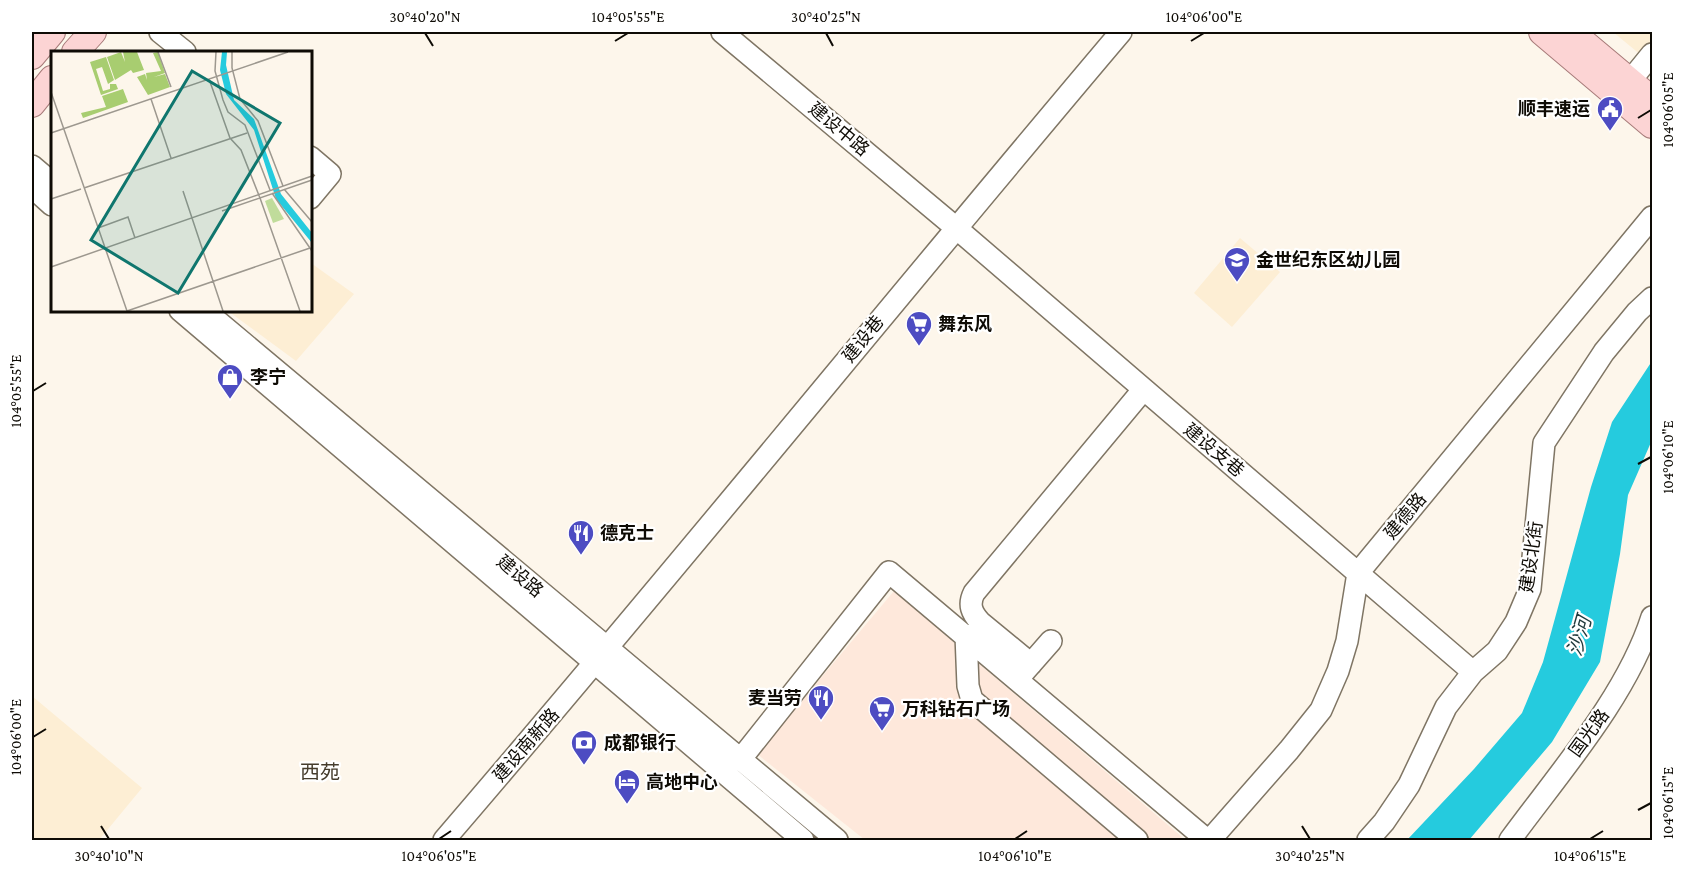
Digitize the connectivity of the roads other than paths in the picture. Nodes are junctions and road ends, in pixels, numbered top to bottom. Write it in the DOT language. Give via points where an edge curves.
graph roads {
  1 [pos="52,32"];
  2 [pos="93,32"];
  3 [pos="160,32"];
  4 [pos="722,32"];
  5 [pos="1121,32"];
  6 [pos="1542,32"];
  7 [pos="1571,32"];
  8 [pos="76,51"];
  9 [pos="184,51"];
  10 [pos="1653,54"];
  11 [pos="32,56"];
  12 [pos="51,81"];
  13 [pos="1630,81"];
  14 [pos="1653,100"];
  15 [pos="32,104"];
  16 [pos="1653,125"];
  17 [pos="312,159"];
  18 [pos="32,166"];
  19 [pos="51,182"];
  20 [pos="32,187"];
  21 [pos="312,196"];
  22 [pos="51,204"];
  23 [pos="1653,217"];
  24 [pos="955,227"];
  25 [pos="1653,298"];
  26 [pos="182,312"];
  27 [pos="211,313"];
  28 [pos="1143,390"];
  29 [pos="1358,573"];
  30 [pos="1653,617"];
  31 [pos="966,635"];
  32 [pos="1051,641"];
  33 [pos="601,657"];
  34 [pos="1024,671"];
  35 [pos="1473,672"];
  36 [pos="740,760"];
  37 [pos="444,840"];
  38 [pos="803,840"];
  39 [pos="837,840"];
  40 [pos="1137,840"];
  41 [pos="1208,840"];
  42 [pos="1368,840"];
  43 [pos="1510,840"];
  1 -- 11 [label="main road"];
  2 -- 8 [label="main road"];
  3 -- 9 [label="street"];
  4 -- 24 [label="street, 建设中路"];
  5 -- 24 [label="street, 建设巷"];
  6 -- 16 [label="main road"];
  7 -- 13 [label="main road"];
  10 -- 13 [label="street"];
  12 -- 15 [label="main road"];
  13 -- 14 [label="main road"];
  17 -- 21 [label="street" via="330,174"];
  18 -- 19 [label="street"];
  20 -- 22 [label="street"];
  23 -- 29 [label="street, 建德路"];
  24 -- 28 [label="street, 建设支巷"];
  24 -- 33 [label="street, 建设巷"];
  25 -- 35 [label="street, 建设北街" via="1604,352 1544,443 1530,589 1516,622 1497,651"];
  26 -- 33 [label="street, 建设路"];
  27 -- 33 [label="street, 建设路"];
  28 -- 29 [label="street, 建设支巷"];
  28 -- 34 [label="street" via="970,600 974,615"];
  29 -- 35 [label="street, 建设支巷"];
  29 -- 41 [label="street" via="1347,641 1321,710"];
  30 -- 43 [label="street, 国光路" via="1612,702"];
  31 -- 34 [label="street"];
  31 -- 36 [label="street" via="889,572"];
  31 -- 40 [label="street" via="972,700"];
  32 -- 34 [label="street"];
  33 -- 36 [label="street, 建设路"];
  33 -- 37 [label="street, 建设南新路"];
  33 -- 38 [label="street, 建设路"];
  34 -- 41 [label="street"];
  35 -- 42 [label="street, 建设北街" via="1446,707 1409,785"];
  36 -- 39 [label="street, 建设路"];
}
